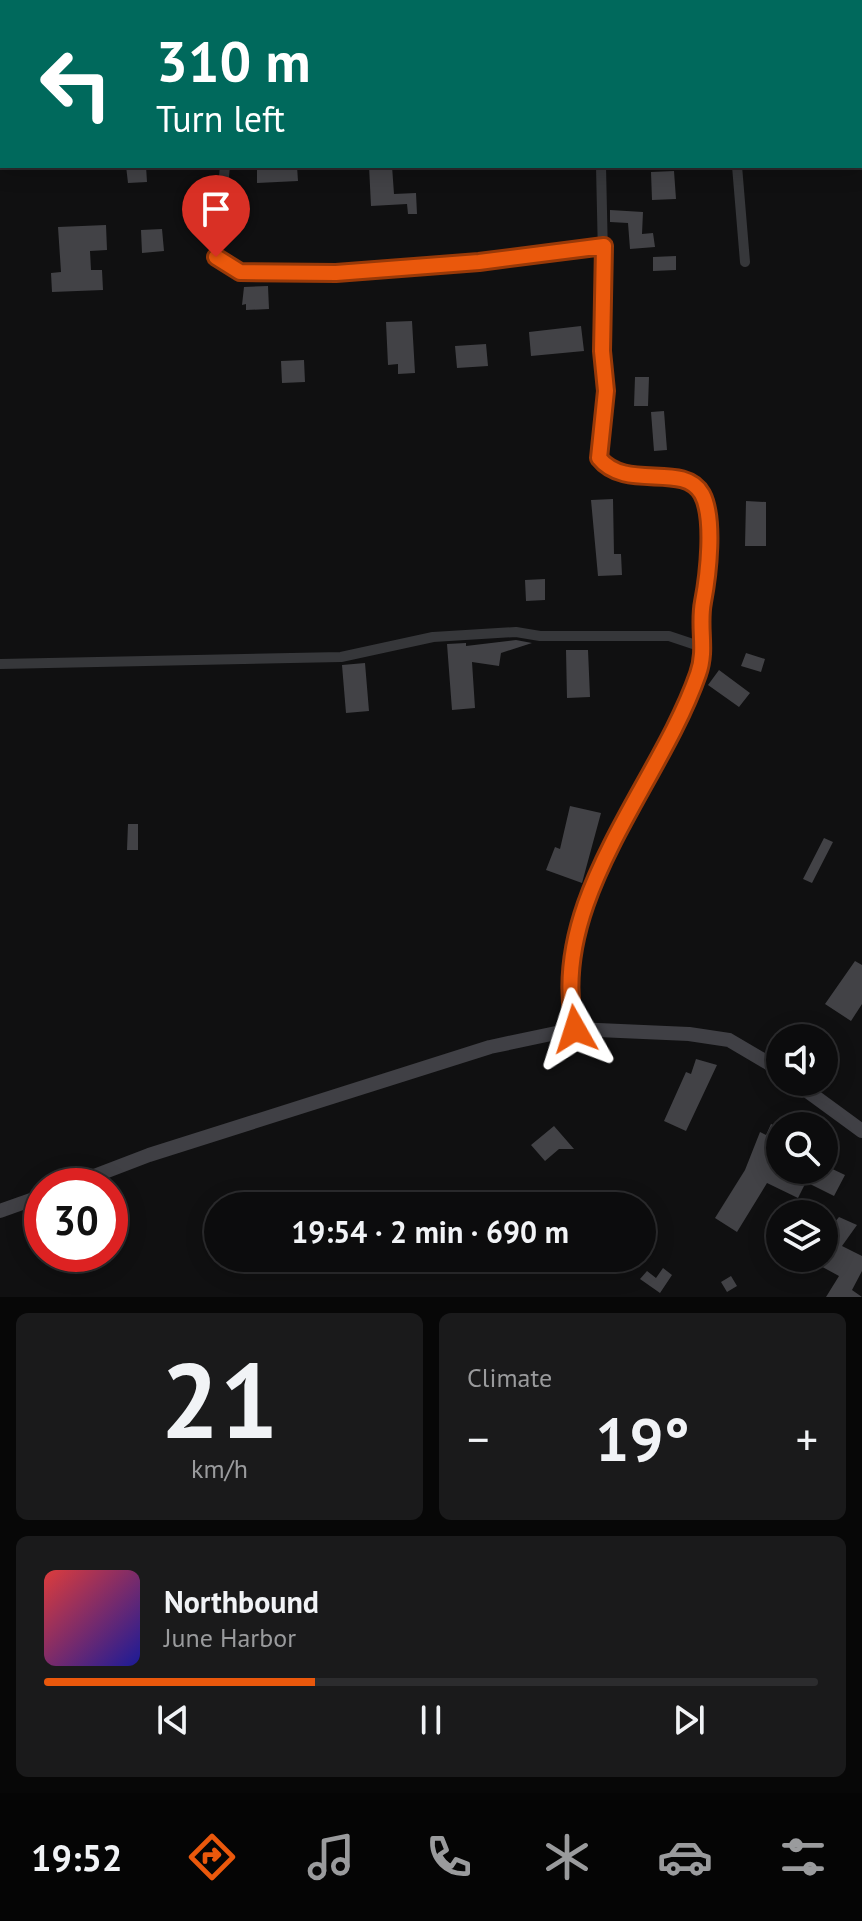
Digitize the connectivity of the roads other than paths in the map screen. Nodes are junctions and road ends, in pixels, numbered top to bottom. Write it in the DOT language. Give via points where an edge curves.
graph roads {
  1 [pos="225,168"];
  2 [pos="601,168"];
  3 [pos="737,168"];
  4 [pos="604,246"];
  5 [pos="745,262"];
  6 [pos="705,648"];
  7 [pos="0,664"];
  8 [pos="575,1029"];
  9 [pos="766,1062"];
  10 [pos="814,1096"];
  11 [pos="862,1131"];
  12 [pos="115,1168"];
  13 [pos="24,1202"];
  14 [pos="0,1211"];
  1 -- 4 [label="street" via="216,257 240,272 336,273"];
  2 -- 4 [label="street"];
  3 -- 5 [label="street"];
  4 -- 6 [label="street" via="606,391 599,458 616,473 677,478 702,492 709,562 700,615"];
  6 -- 7 [label="street" via="669,636 516,632 433,637 341,657"];
  6 -- 8 [label="street" via="670,738 633,799 599,873 578,935 570,1004"];
  8 -- 9 [label="street" via="729,1040"];
  8 -- 12 [label="street" via="490,1047"];
  10 -- 11 [label="street"];
  13 -- 14 [label="street"];
}
